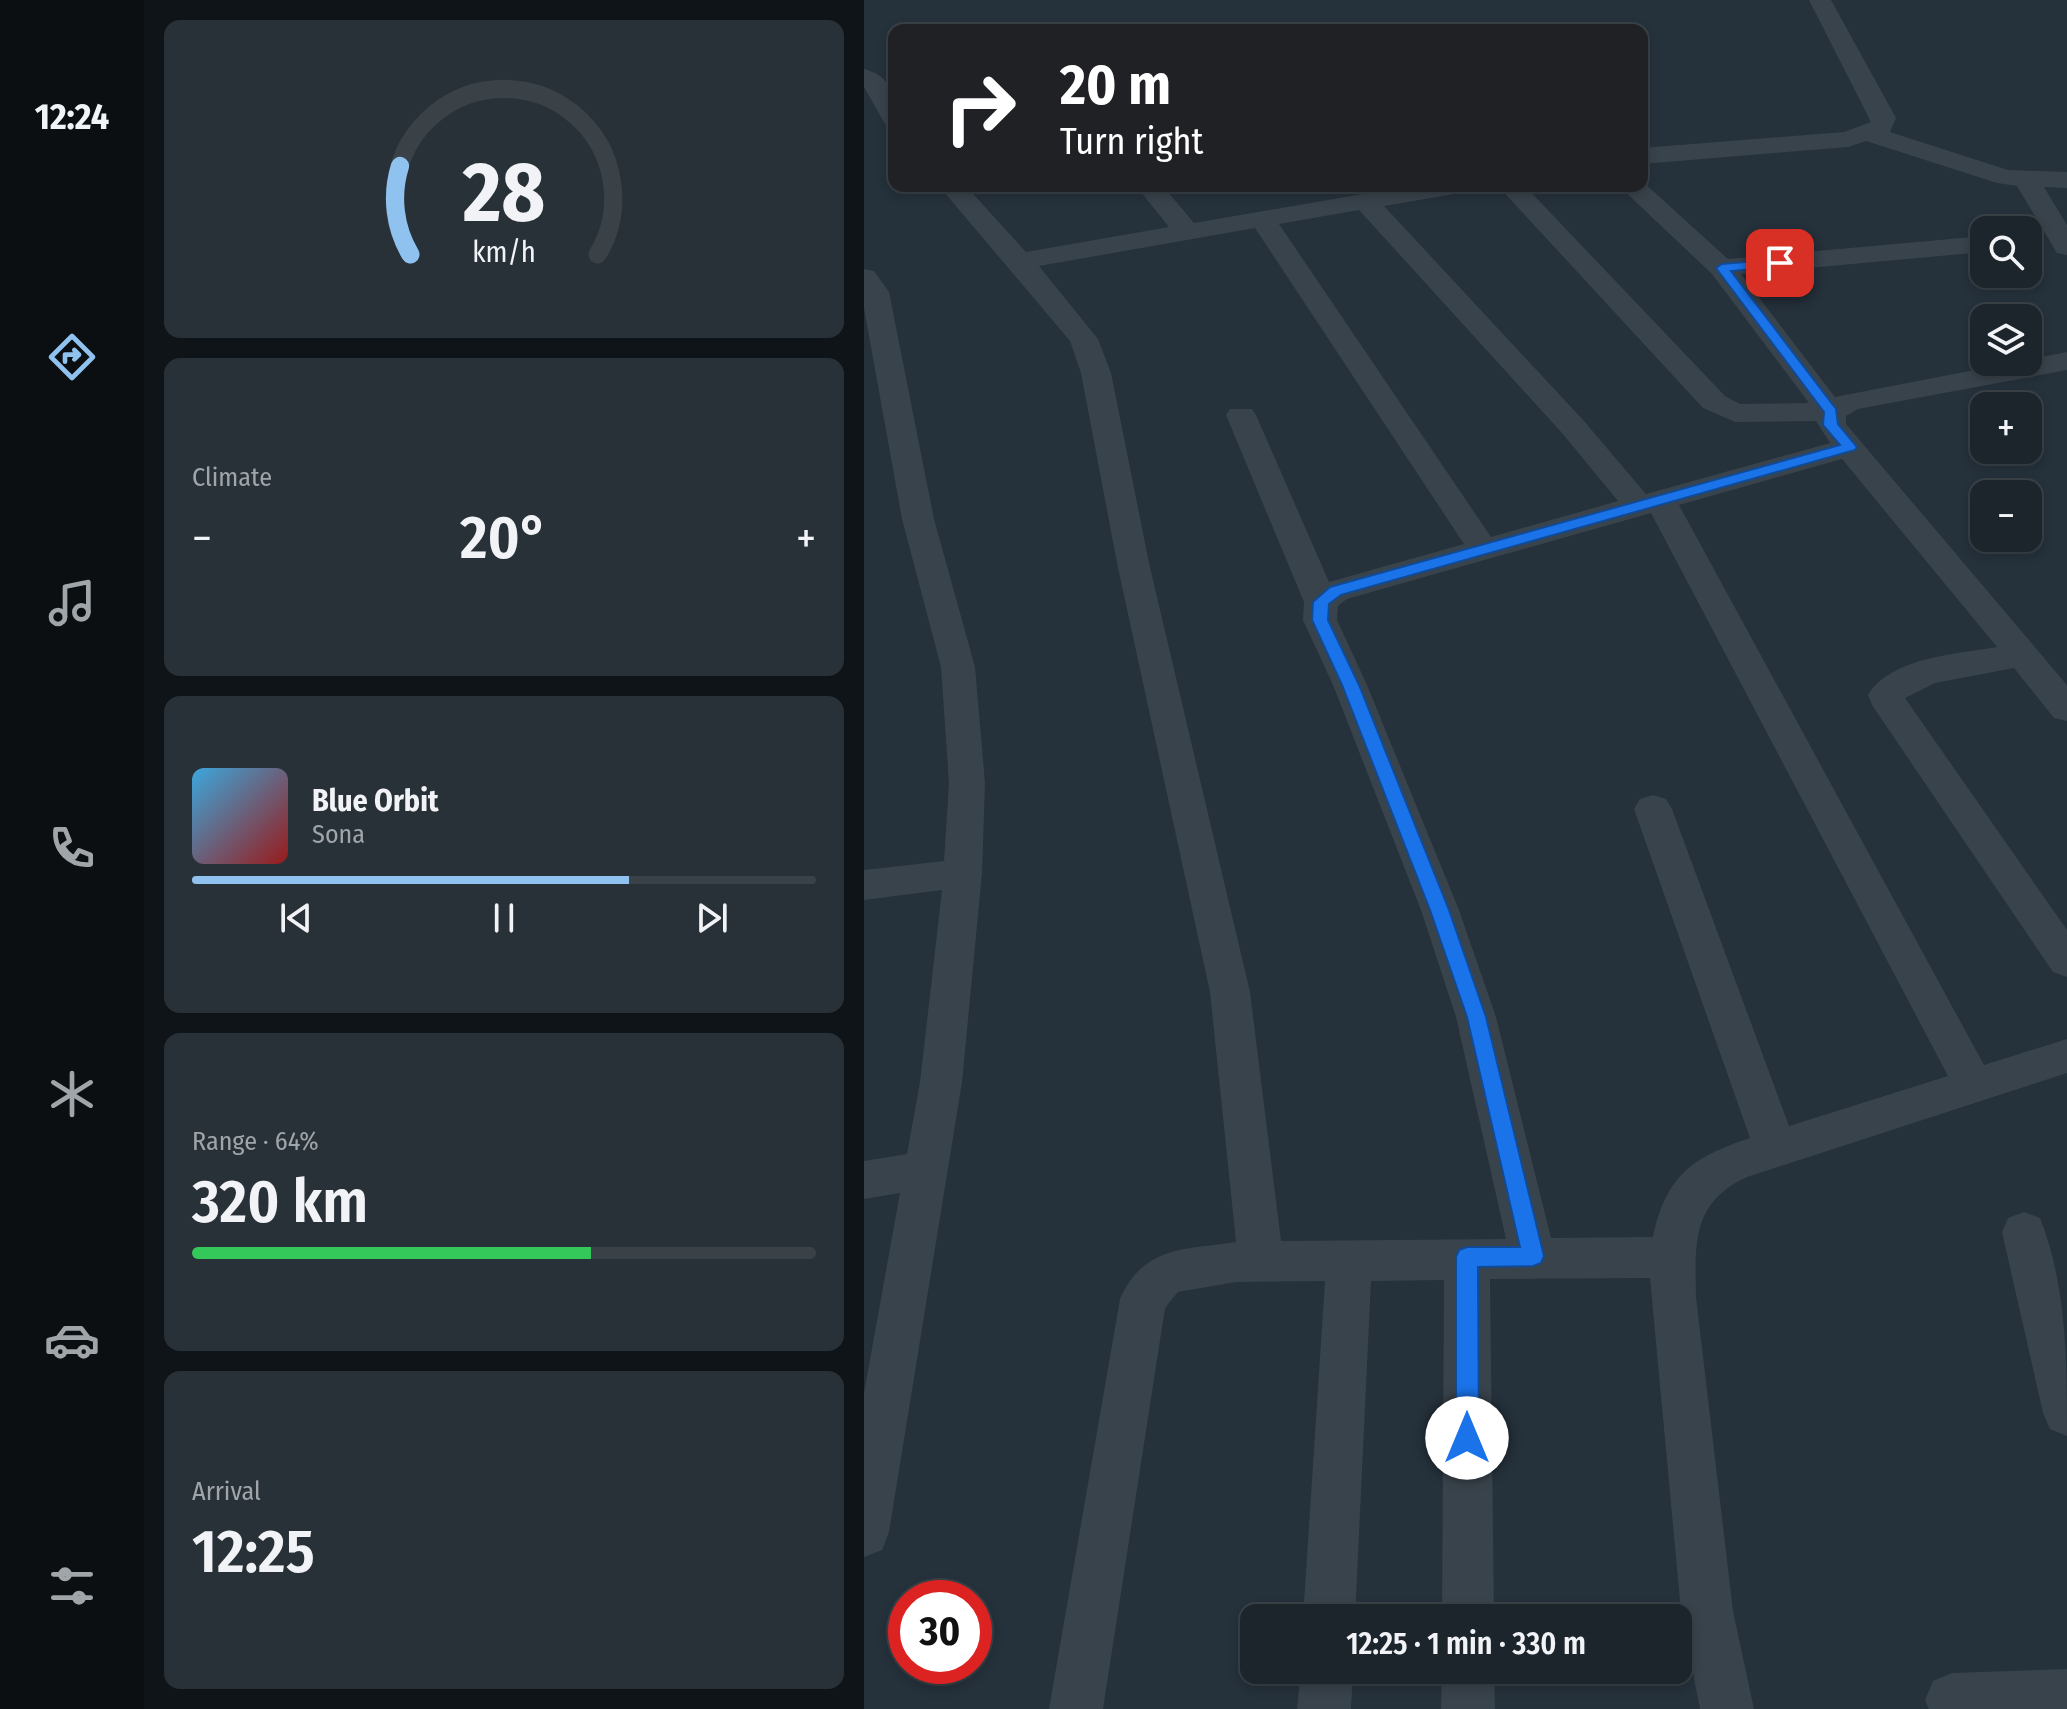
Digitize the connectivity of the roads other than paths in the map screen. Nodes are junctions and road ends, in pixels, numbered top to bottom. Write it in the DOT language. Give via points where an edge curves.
graph roads {
  1 [pos="1820,0"];
  2 [pos="876,76"];
  3 [pos="888,106"];
  4 [pos="1870,134"];
  5 [pos="1648,155"];
  6 [pos="2067,180"];
  7 [pos="2027,181"];
  8 [pos="957,192"];
  9 [pos="1154,192"];
  10 [pos="1418,192"];
  11 [pos="1517,192"];
  12 [pos="1639,192"];
  13 [pos="1301,199"];
  14 [pos="1365,201"];
  15 [pos="1262,219"];
  16 [pos="1187,232"];
  17 [pos="2042,240"];
  18 [pos="2064,242"];
  19 [pos="1970,245"];
  20 [pos="1020,261"];
  21 [pos="1722,268"];
  22 [pos="864,277"];
  23 [pos="2067,361"];
  24 [pos="876,370"];
  25 [pos="1831,412"];
  26 [pos="1241,415"];
  27 [pos="1849,447"];
  28 [pos="1650,503"];
  29 [pos="1483,549"];
  30 [pos="1321,602"];
  31 [pos="2022,655"];
  32 [pos="2067,709"];
  33 [pos="1653,809"];
  34 [pos="963,873"];
  35 [pos="864,885"];
  36 [pos="2067,961"];
  37 [pos="2067,1056"];
  38 [pos="1973,1084"];
  39 [pos="1775,1148"];
  40 [pos="925,1170"];
  41 [pos="864,1180"];
  42 [pos="2024,1232"];
  43 [pos="1533,1256"];
  44 [pos="1467,1257"];
  45 [pos="1672,1257"];
  46 [pos="1349,1260"];
  47 [pos="1261,1262"];
  48 [pos="881,1336"];
  49 [pos="2067,1413"];
  50 [pos="864,1532"];
  51 [pos="1330,1604"];
  52 [pos="1468,1604"];
  53 [pos="1326,1684"];
  54 [pos="1468,1684"];
  55 [pos="2067,1696"];
  56 [pos="1952,1700"];
  57 [pos="1076,1709"];
  58 [pos="1324,1709"];
  59 [pos="1468,1709"];
  60 [pos="1727,1709"];
  1 -- 4 [label="street" via="1884,118 1883,126"];
  2 -- 3 [label="street"];
  4 -- 5 [label="street"];
  4 -- 7 [label="street" via="1977,171"];
  6 -- 7 [label="street"];
  7 -- 18 [label="street"];
  8 -- 20 [label="street"];
  9 -- 16 [label="street"];
  10 -- 14 [label="street"];
  11 -- 25 [label="street" via="1714,402 1735,413"];
  12 -- 21 [label="street"];
  13 -- 14 [label="street"];
  13 -- 15 [label="street"];
  14 -- 28 [label="street"];
  15 -- 16 [label="street"];
  15 -- 29 [label="street"];
  16 -- 20 [label="street"];
  17 -- 18 [label="street"];
  19 -- 21 [label="street"];
  20 -- 47 [label="street" via="1084,339 1096,373 1133,563 1230,992"];
  21 -- 25 [label="street"];
  22 -- 24 [label="street" via="875,292"];
  23 -- 25 [label="street" via="1876,395"];
  24 -- 34 [label="street" via="958,667 967,783"];
  25 -- 27 [label="street" via="1831,425"];
  26 -- 30 [label="street"];
  27 -- 28 [label="street"];
  27 -- 31 [label="street"];
  28 -- 29 [label="street"];
  28 -- 38 [label="street"];
  29 -- 30 [label="street" via="1335,591"];
  30 -- 43 [label="street" via="1320,620 1434,896 1476,1017"];
  31 -- 32 [label="street"];
  31 -- 36 [label="street" via="1910,678 1892,685 1886,695"];
  33 -- 39 [label="street"];
  34 -- 35 [label="street"];
  34 -- 40 [label="street" via="941,1082"];
  37 -- 38 [label="street"];
  38 -- 39 [label="street"];
  39 -- 45 [label="street" via="1703,1178 1680,1214"];
  40 -- 41 [label="street"];
  40 -- 48 [label="street"];
  42 -- 49 [label="street"];
  43 -- 44 [label="street"];
  43 -- 45 [label="street"];
  44 -- 46 [label="street"];
  44 -- 52 [label="street"];
  45 -- 60 [label="street" via="1707,1611"];
  46 -- 47 [label="street"];
  46 -- 51 [label="street"];
  47 -- 57 [label="street" via="1206,1264 1165,1274 1143,1299"];
  48 -- 50 [label="street"];
  53 -- 58 [label="street"];
  54 -- 59 [label="street"];
  55 -- 56 [label="street"];
}
